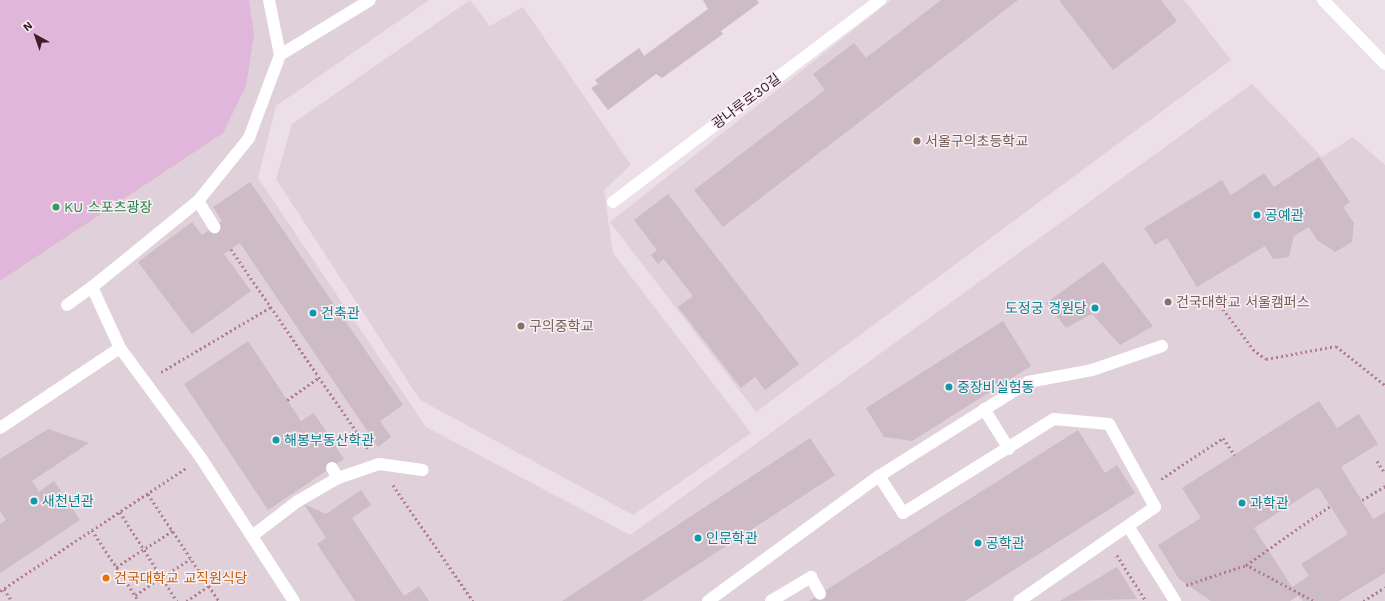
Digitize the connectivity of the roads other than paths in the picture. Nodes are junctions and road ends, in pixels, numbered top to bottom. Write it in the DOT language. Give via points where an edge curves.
graph roads {
  1 [pos="269,0"];
  2 [pos="370,0"];
  3 [pos="880,0"];
  4 [pos="1323,0"];
  5 [pos="280,55"];
  6 [pos="1385,64"];
  7 [pos="198,201"];
  8 [pos="613,202"];
  9 [pos="214,227"];
  10 [pos="92,287"];
  11 [pos="67,305"];
  12 [pos="1162,346"];
  13 [pos="120,348"];
  14 [pos="984,409"];
  15 [pos="0,428"];
  16 [pos="1009,449"];
  17 [pos="423,470"];
  18 [pos="879,476"];
  19 [pos="1128,526"];
  20 [pos="252,536"];
  21 [pos="820,594"];
  22 [pos="294,601"];
  23 [pos="708,601"];
  24 [pos="771,601"];
  25 [pos="1019,601"];
  26 [pos="1175,601"];
  1 -- 5 [label="street"];
  2 -- 5 [label="street"];
  3 -- 8 [label="street, 광나루로30길"];
  4 -- 6 [label="street"];
  5 -- 7 [label="street" via="249,138"];
  7 -- 9 [label="street"];
  7 -- 10 [label="street"];
  10 -- 11 [label="street"];
  10 -- 13 [label="street"];
  12 -- 14 [label="street" via="1092,370 1028,382"];
  13 -- 15 [label="street"];
  13 -- 20 [label="street" via="201,458"];
  14 -- 16 [label="street"];
  14 -- 18 [label="street"];
  16 -- 18 [label="street" via="903,513"];
  16 -- 19 [label="street" via="1054,419 1109,424 1154,507"];
  17 -- 20 [label="street" via="379,464 335,473"];
  18 -- 23 [label="street"];
  19 -- 25 [label="street"];
  19 -- 26 [label="street"];
  20 -- 22 [label="street"];
  21 -- 24 [label="street" via="811,577"];
}
